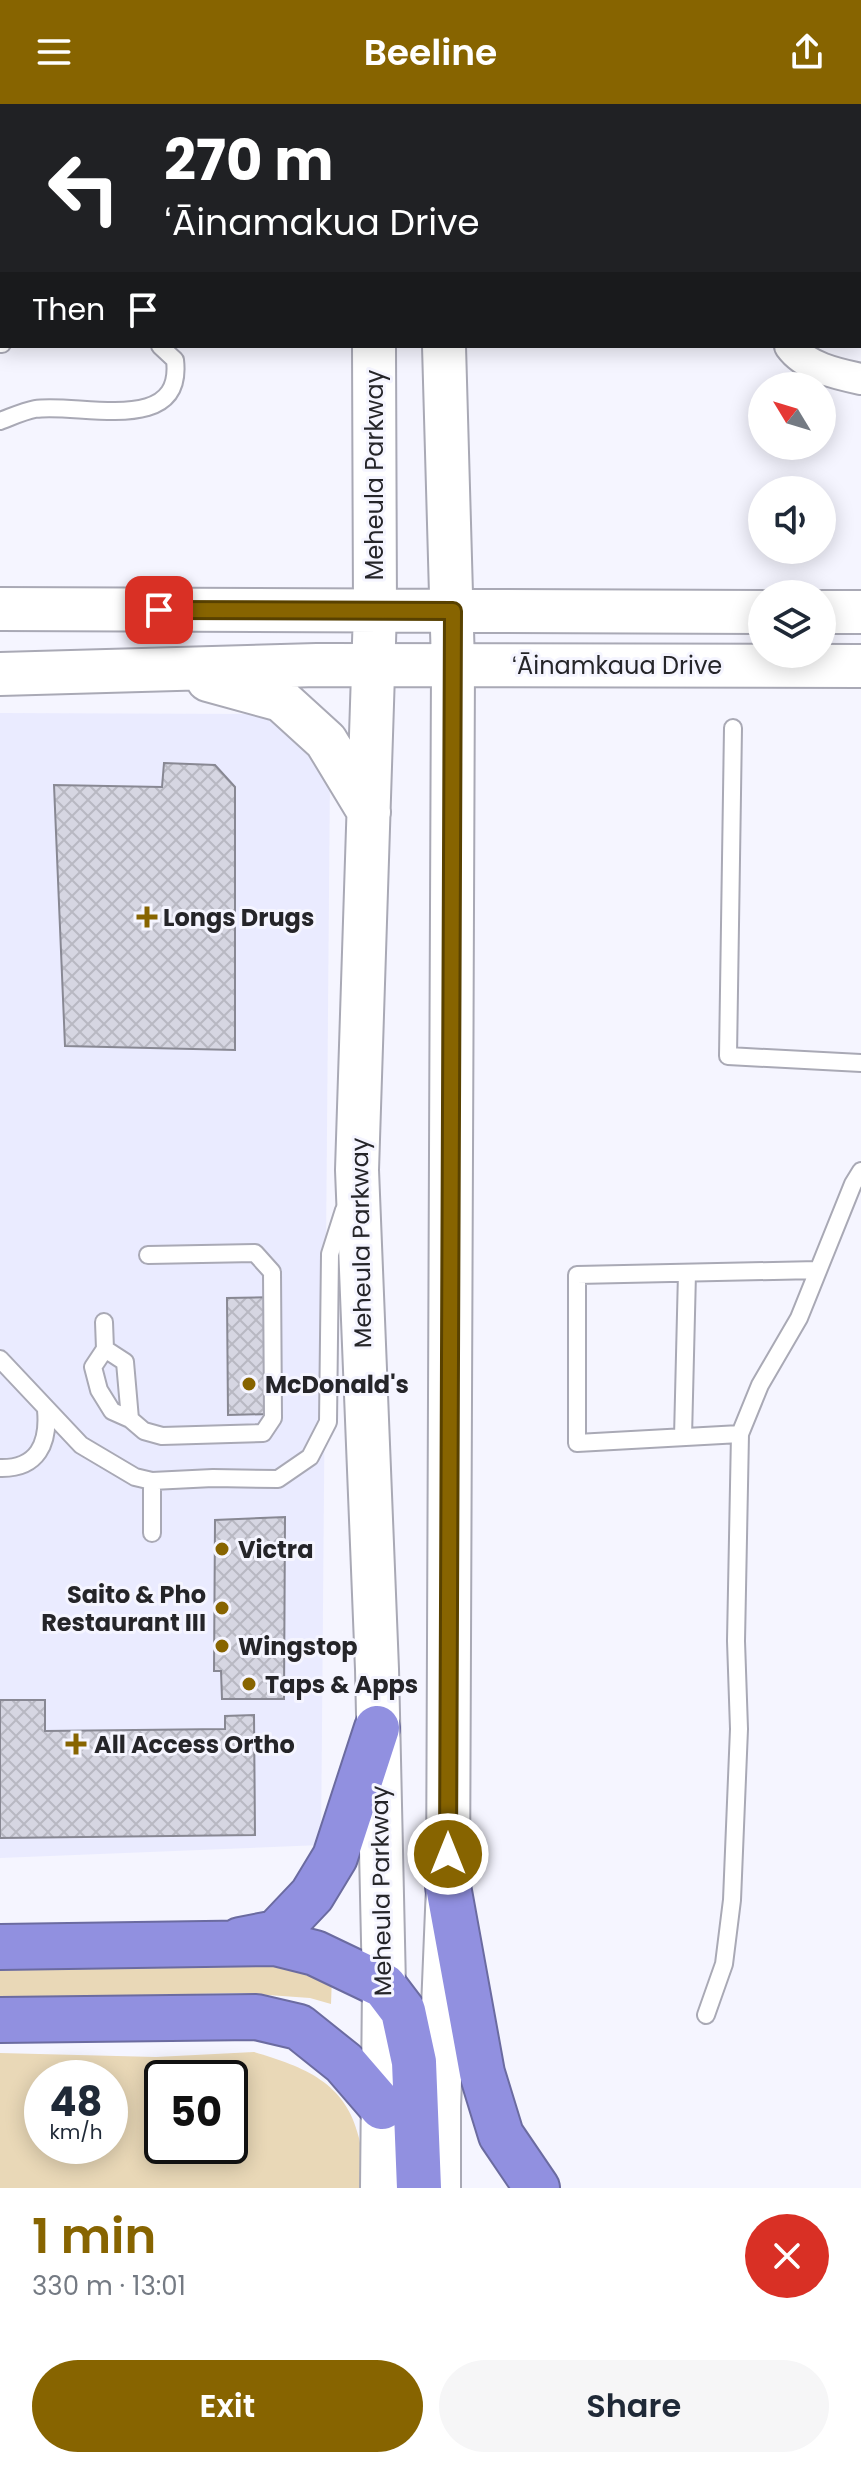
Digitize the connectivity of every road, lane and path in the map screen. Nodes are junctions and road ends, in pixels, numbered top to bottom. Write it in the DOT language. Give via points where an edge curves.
graph roads {
  1 [pos="162,348"];
  2 [pos="374,348"];
  3 [pos="444,348"];
  4 [pos="792,348"];
  5 [pos="861,379"];
  6 [pos="0,421"];
  7 [pos="0,609"];
  8 [pos="375,611"];
  9 [pos="453,611"];
  10 [pos="748,612"];
  11 [pos="836,612"];
  12 [pos="861,612"];
  13 [pos="453,665"];
  14 [pos="373,666"];
  15 [pos="861,666"];
  16 [pos="163,668"];
  17 [pos="0,674"];
  18 [pos="733,728"];
  19 [pos="369,812"];
  20 [pos="861,1063"];
  21 [pos="357,1170"];
  22 [pos="861,1171"];
  23 [pos="148,1255"];
  24 [pos="818,1270"];
  25 [pos="687,1273"];
  26 [pos="104,1322"];
  27 [pos="105,1349"];
  28 [pos="0,1359"];
  29 [pos="46,1410"];
  30 [pos="130,1419"];
  31 [pos="740,1434"];
  32 [pos="683,1437"];
  33 [pos="0,1468"];
  34 [pos="152,1481"];
  35 [pos="152,1533"];
  36 [pos="377,1728"];
  37 [pos="448,1886"];
  38 [pos="230,1942"];
  39 [pos="0,1947"];
  40 [pos="384,1986"];
  41 [pos="706,2015"];
  42 [pos="0,2020"];
  43 [pos="382,2107"];
  44 [pos="382,2188"];
  45 [pos="419,2188"];
  46 [pos="439,2188"];
  47 [pos="537,2188"];
  1 -- 6 [label="lane" via="175,360 177,375 165,398 143,410 35,409"];
  2 -- 8 [label="main road, Meheula Parkway"];
  3 -- 9 [label="main road"];
  4 -- 5 [label="street" via="834,374"];
  7 -- 8 [label="main road"];
  8 -- 9 [label="main road"];
  8 -- 14 [label="main road, Meheula Parkway"];
  9 -- 10 [label="main road"];
  9 -- 13 [label="main road"];
  11 -- 12 [label="main road"];
  13 -- 14 [label="main road, ʻĀinamkaua Drive"];
  13 -- 15 [label="main road, ʻĀinamkaua Drive"];
  13 -- 37 [label="main road"];
  14 -- 16 [label="main road, ʻĀinamkaua Drive"];
  14 -- 19 [label="main road, Meheula Parkway"];
  16 -- 17 [label="main road"];
  16 -- 19 [label="main road" via="281,700 326,741"];
  18 -- 20 [label="lane" via="728,1056"];
  19 -- 21 [label="main road, Meheula Parkway"];
  21 -- 34 [label="lane" via="330,1254 328,1422 310,1457 278,1479"];
  21 -- 36 [label="main road, Meheula Parkway"];
  22 -- 24 [label="lane"];
  23 -- 30 [label="lane" via="255,1253 272,1272 273,1418 263,1433 162,1436 144,1431"];
  24 -- 25 [label="lane"];
  24 -- 31 [label="lane"];
  25 -- 32 [label="lane"];
  25 -- 32 [label="lane" via="577,1275 577,1443"];
  26 -- 27 [label="lane"];
  27 -- 30 [label="lane" via="125,1362"];
  27 -- 30 [label="lane" via="93,1367 99,1390 112,1411"];
  28 -- 29 [label="lane"];
  29 -- 33 [label="lane" via="48,1431 35,1455 24,1464"];
  29 -- 34 [label="lane" via="81,1445 135,1477"];
  31 -- 32 [label="lane"];
  31 -- 41 [label="lane" via="739,1729 732,1900 724,1964"];
  34 -- 35 [label="lane"];
  36 -- 38 [label="highway" via="335,1857 312,1895 276,1933"];
  36 -- 40 [label="main road, Meheula Parkway"];
  37 -- 46 [label="main road"];
  37 -- 47 [label="highway" via="482,2073 501,2135"];
  38 -- 39 [label="highway"];
  38 -- 40 [label="highway" via="275,1943 315,1953"];
  40 -- 43 [label="main road, Meheula Parkway"];
  40 -- 45 [label="highway" via="403,2011 414,2062"];
  42 -- 43 [label="highway" via="256,2017 299,2027 344,2063"];
  43 -- 44 [label="main road, Meheula Parkway"];
}
